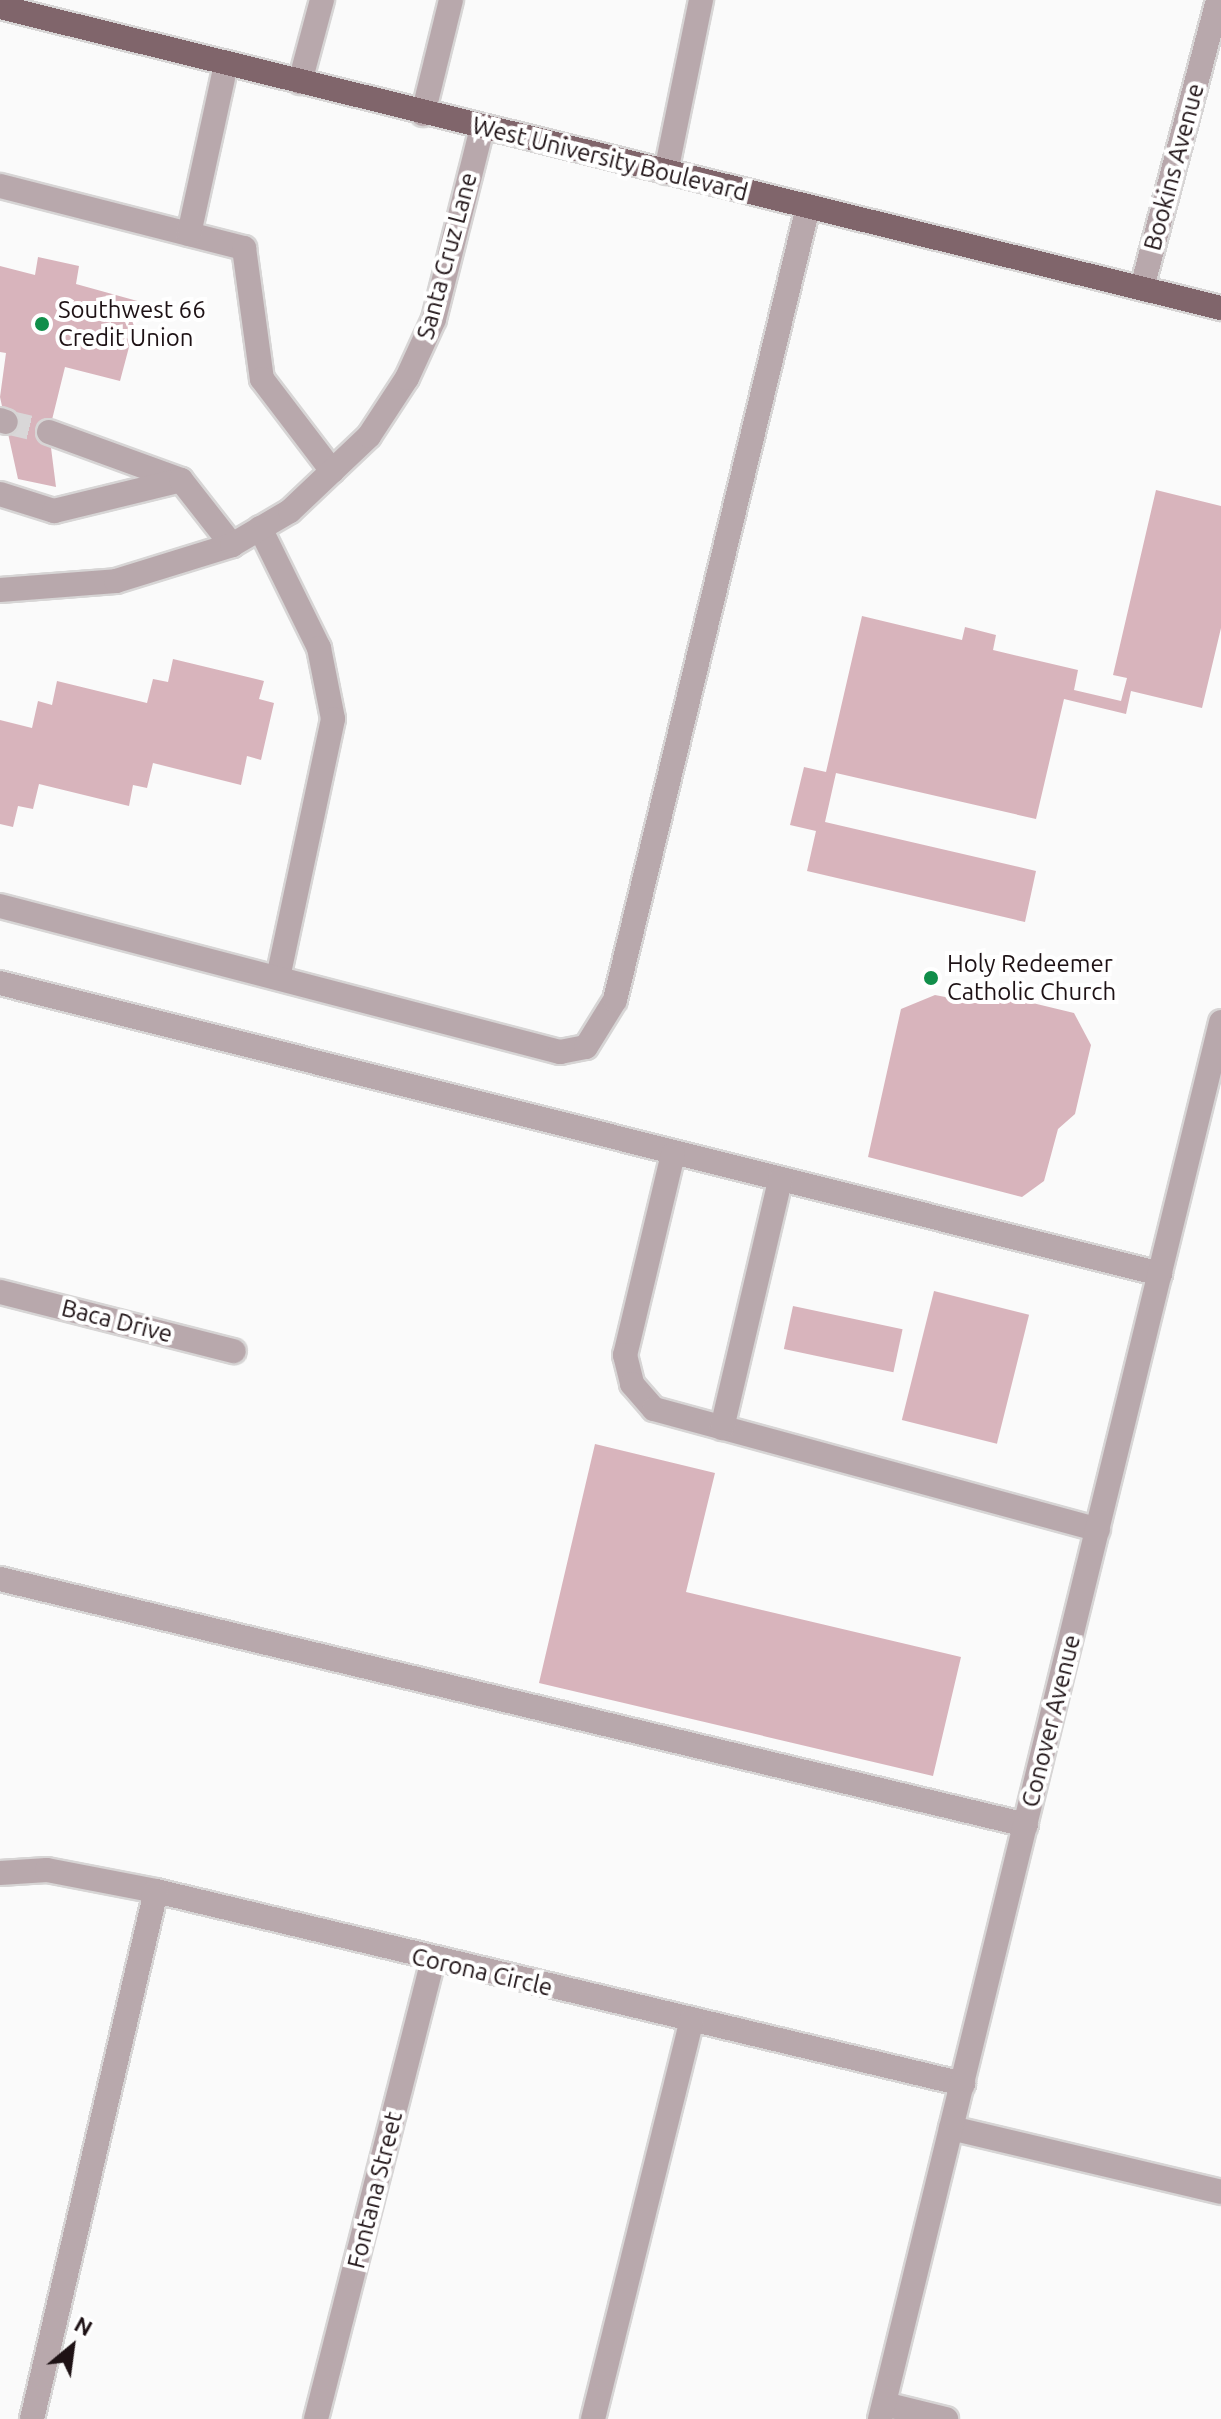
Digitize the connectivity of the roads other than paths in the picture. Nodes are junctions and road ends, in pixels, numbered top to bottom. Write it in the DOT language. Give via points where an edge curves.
graph roads {
  1 [pos="322,0"];
  2 [pos="451,0"];
  3 [pos="701,0"];
  4 [pos="1218,0"];
  5 [pos="0,7"];
  6 [pos="27,7"];
  7 [pos="226,64"];
  8 [pos="300,82"];
  9 [pos="423,114"];
  10 [pos="482,128"];
  11 [pos="666,172"];
  12 [pos="0,186"];
  13 [pos="808,207"];
  14 [pos="189,234"];
  15 [pos="1142,288"];
  16 [pos="1221,308"];
  17 [pos="49,432"];
  18 [pos="332,471"];
  19 [pos="181,480"];
  20 [pos="0,494"];
  21 [pos="260,528"];
  22 [pos="232,545"];
  23 [pos="0,590"];
  24 [pos="0,906"];
  25 [pos="278,977"];
  26 [pos="0,983"];
  27 [pos="1221,1022"];
  28 [pos="1209,1120"];
  29 [pos="673,1154"];
  30 [pos="780,1181"];
  31 [pos="1160,1274"];
  32 [pos="0,1292"];
  33 [pos="234,1351"];
  34 [pos="722,1428"];
  35 [pos="1098,1530"];
  36 [pos="0,1579"];
  37 [pos="1026,1825"];
  38 [pos="0,1873"];
  39 [pos="156,1891"];
  40 [pos="433,1960"];
  41 [pos="692,2020"];
  42 [pos="963,2084"];
  43 [pos="951,2128"];
  44 [pos="1221,2192"];
  45 [pos="882,2412"];
  46 [pos="32,2419"];
  47 [pos="316,2419"];
  48 [pos="593,2419"];
  49 [pos="946,2419"];
  1 -- 8 [label="street"];
  2 -- 9 [label="street"];
  3 -- 11 [label="street"];
  4 -- 15 [label="street, Bookins Avenue"];
  5 -- 6 [label="main road, West University Boulevard"];
  6 -- 7 [label="main road, West University Boulevard"];
  7 -- 8 [label="main road, West University Boulevard"];
  7 -- 14 [label="street"];
  8 -- 9 [label="main road, West University Boulevard"];
  9 -- 10 [label="main road, West University Boulevard"];
  10 -- 11 [label="main road, West University Boulevard"];
  10 -- 18 [label="street, Santa Cruz Lane" via="422,348 391,407"];
  11 -- 13 [label="main road, West University Boulevard"];
  12 -- 14 [label="street"];
  13 -- 15 [label="main road, West University Boulevard"];
  13 -- 25 [label="street" via="604,1025 586,1047 560,1052"];
  14 -- 18 [label="street" via="244,248 262,379"];
  15 -- 16 [label="main road, West University Boulevard"];
  17 -- 19 [label="street"];
  18 -- 21 [label="street, Santa Cruz Lane" via="290,511"];
  19 -- 20 [label="street" via="54,511"];
  19 -- 22 [label="street"];
  21 -- 22 [label="street, Santa Cruz Lane"];
  21 -- 25 [label="street" via="319,648 333,719"];
  22 -- 23 [label="street, Santa Cruz Lane" via="116,581"];
  24 -- 25 [label="street"];
  26 -- 29 [label="street"];
  27 -- 28 [label="street, Conover Avenue"];
  28 -- 31 [label="street, Conover Avenue"];
  29 -- 30 [label="street"];
  29 -- 34 [label="street" via="625,1355 632,1384 654,1409"];
  30 -- 31 [label="street"];
  30 -- 34 [label="street"];
  31 -- 35 [label="street, Conover Avenue"];
  32 -- 33 [label="street, Baca Drive"];
  34 -- 35 [label="street"];
  35 -- 37 [label="street, Conover Avenue"];
  36 -- 37 [label="street"];
  37 -- 42 [label="street, Conover Avenue"];
  38 -- 39 [label="street, Corona Circle" via="47,1870"];
  39 -- 40 [label="street, Corona Circle"];
  39 -- 46 [label="street"];
  40 -- 41 [label="street, Corona Circle"];
  40 -- 47 [label="street, Fontana Street"];
  41 -- 42 [label="street, Corona Circle"];
  41 -- 48 [label="street"];
  42 -- 43 [label="street, Conover Avenue"];
  43 -- 44 [label="street"];
  43 -- 45 [label="street, Conover Avenue"];
  45 -- 49 [label="street"];
}
